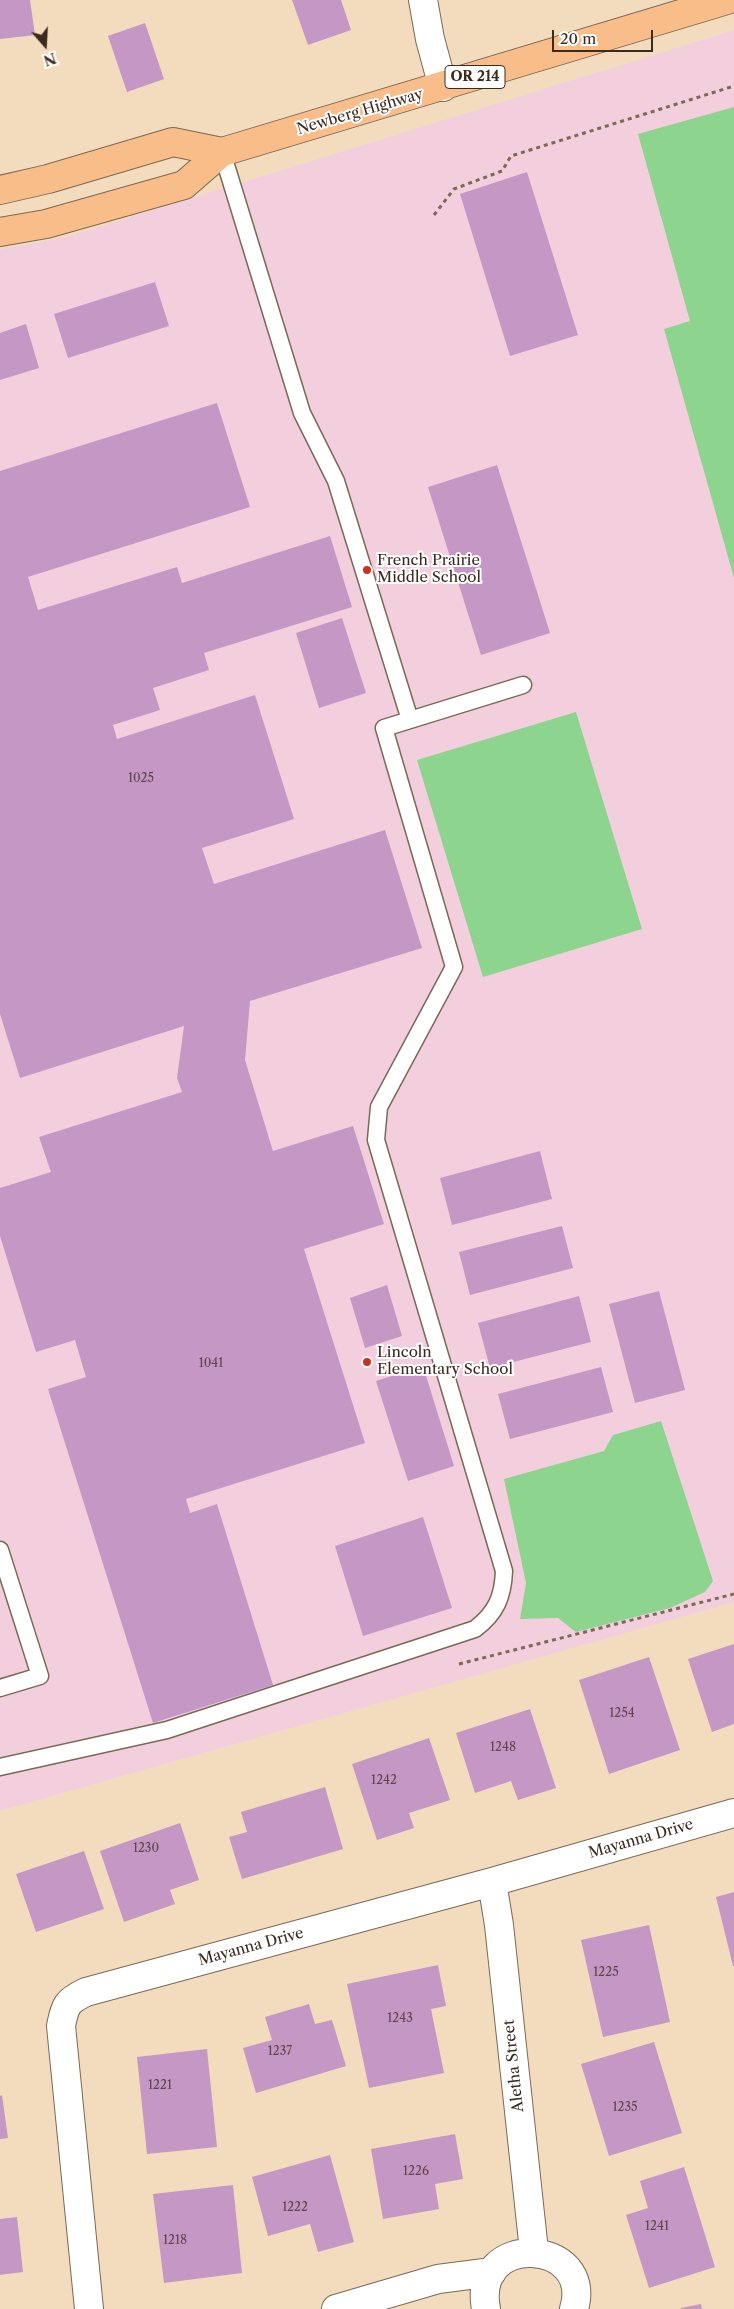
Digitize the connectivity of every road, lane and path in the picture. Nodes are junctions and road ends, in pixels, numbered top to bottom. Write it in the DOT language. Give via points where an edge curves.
graph roads {
  1 [pos="423,0"];
  2 [pos="728,0"];
  3 [pos="734,86"];
  4 [pos="443,87"];
  5 [pos="222,152"];
  6 [pos="0,190"];
  7 [pos="434,215"];
  8 [pos="0,232"];
  9 [pos="523,685"];
  10 [pos="410,720"];
  11 [pos="0,1550"];
  12 [pos="734,1594"];
  13 [pos="456,1664"];
  14 [pos="0,1688"];
  15 [pos="0,1767"];
  16 [pos="734,1813"];
  17 [pos="492,1882"];
  18 [pos="534,2251"];
  19 [pos="492,2272"];
  20 [pos="89,2309"];
  21 [pos="336,2309"];
  22 [pos="486,2309"];
  23 [pos="574,2309"];
  1 -- 4 [label="street"];
  2 -- 4 [label="main road, Newberg Highway / OR 214"];
  3 -- 7 [label="path" via="511,156 502,171 454,188"];
  4 -- 5 [label="main road, Newberg Highway / OR 214"];
  5 -- 6 [label="main road, Newberg Highway / OR 214" via="174,142"];
  5 -- 8 [label="main road, Newberg Highway / OR 214" via="184,185 46,224"];
  5 -- 10 [label="lane" via="302,413 336,481"];
  9 -- 10 [label="lane"];
  10 -- 15 [label="lane" via="384,728 454,968 379,1107 376,1140 504,1571 498,1605 475,1629 317,1682 167,1730"];
  11 -- 14 [label="lane" via="40,1676"];
  12 -- 13 [label="path"];
  16 -- 17 [label="street, Mayanna Drive"];
  17 -- 18 [label="street, Aletha Street"];
  17 -- 20 [label="street, Mayanna Drive" via="86,1992 67,2003 61,2026"];
  18 -- 19 [label="street" via="517,2253"];
  18 -- 23 [label="street" via="562,2263 572,2276 576,2289"];
  19 -- 21 [label="street" via="438,2279"];
  19 -- 22 [label="street" via="486,2285"];
}
